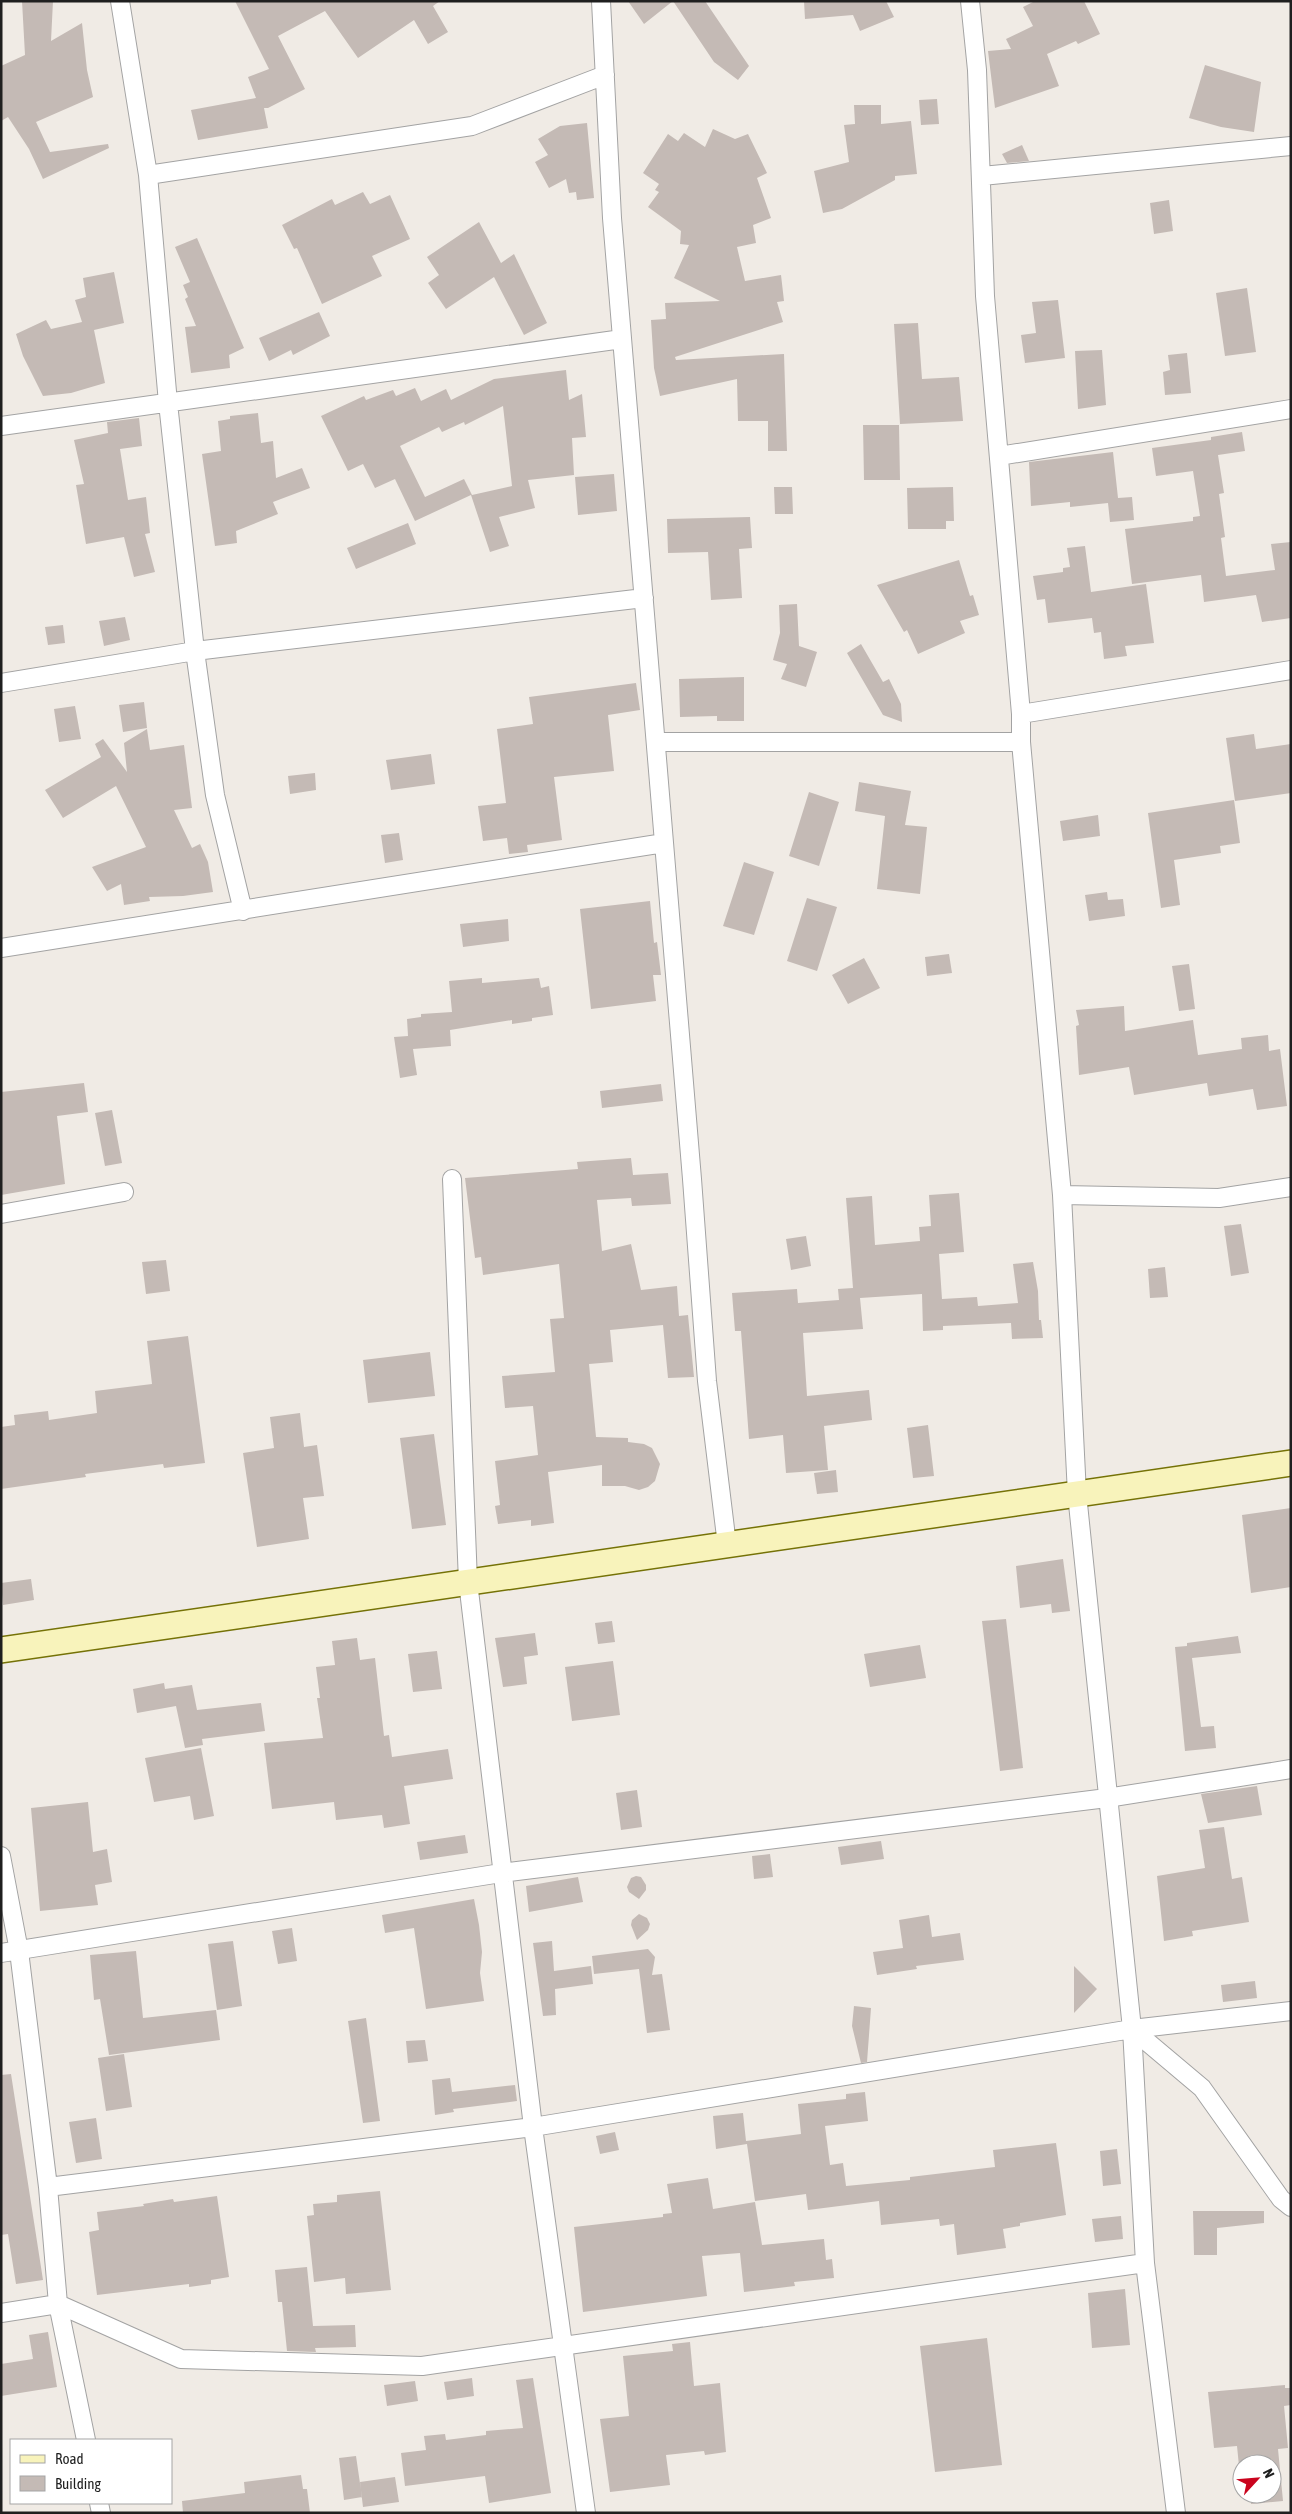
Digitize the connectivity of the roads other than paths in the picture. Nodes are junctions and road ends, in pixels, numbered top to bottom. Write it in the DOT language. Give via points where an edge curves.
graph roads {
  1 [pos="120,1"];
  2 [pos="601,1"];
  3 [pos="970,1"];
  4 [pos="605,75"];
  5 [pos="1291,146"];
  6 [pos="148,175"];
  7 [pos="982,176"];
  8 [pos="622,339"];
  9 [pos="168,403"];
  10 [pos="1291,408"];
  11 [pos="1,426"];
  12 [pos="999,456"];
  13 [pos="644,598"];
  14 [pos="195,651"];
  15 [pos="1291,670"];
  16 [pos="1,683"];
  17 [pos="1021,714"];
  18 [pos="656,742"];
  19 [pos="1021,742"];
  20 [pos="664,843"];
  21 [pos="243,911"];
  22 [pos="1,948"];
  23 [pos="452,1178"];
  24 [pos="1291,1187"];
  25 [pos="124,1192"];
  26 [pos="1062,1195"];
  27 [pos="1,1214"];
  28 [pos="1291,1463"];
  29 [pos="1077,1494"];
  30 [pos="727,1545"];
  31 [pos="468,1582"];
  32 [pos="1,1650"];
  33 [pos="1291,1769"];
  34 [pos="1107,1798"];
  35 [pos="1,1856"];
  36 [pos="501,1872"];
  37 [pos="19,1951"];
  38 [pos="1,1954"];
  39 [pos="1291,2010"];
  40 [pos="1132,2029"];
  41 [pos="533,2127"];
  42 [pos="48,2187"];
  43 [pos="1291,2208"];
  44 [pos="1145,2263"];
  45 [pos="58,2304"];
  46 [pos="1,2313"];
  47 [pos="562,2344"];
  48 [pos="86,2439"];
  49 [pos="586,2513"];
  50 [pos="1176,2513"];
  1 -- 6 [label="street"];
  2 -- 4 [label="street"];
  3 -- 7 [label="street"];
  4 -- 6 [label="street" via="472,126"];
  4 -- 8 [label="street"];
  5 -- 7 [label="street"];
  6 -- 9 [label="street"];
  7 -- 12 [label="street" via="985,296"];
  8 -- 9 [label="street"];
  8 -- 13 [label="street"];
  9 -- 11 [label="street"];
  9 -- 14 [label="street"];
  10 -- 12 [label="street"];
  12 -- 17 [label="street"];
  13 -- 14 [label="street"];
  13 -- 18 [label="street"];
  14 -- 16 [label="street"];
  14 -- 21 [label="street" via="215,795"];
  15 -- 17 [label="street"];
  17 -- 19 [label="street"];
  18 -- 19 [label="street"];
  18 -- 20 [label="street"];
  19 -- 26 [label="street"];
  20 -- 21 [label="street"];
  20 -- 30 [label="street" via="707,1381"];
  21 -- 22 [label="street"];
  23 -- 31 [label="street"];
  24 -- 26 [label="street" via="1219,1198"];
  25 -- 27 [label="street"];
  26 -- 29 [label="street"];
  28 -- 29 [label="street"];
  29 -- 30 [label="street"];
  29 -- 34 [label="street"];
  30 -- 31 [label="street"];
  31 -- 32 [label="street"];
  31 -- 36 [label="street"];
  33 -- 34 [label="street"];
  34 -- 36 [label="street"];
  34 -- 40 [label="street"];
  35 -- 37 [label="street"];
  36 -- 37 [label="street"];
  36 -- 41 [label="street"];
  37 -- 38 [label="street"];
  37 -- 42 [label="street"];
  39 -- 40 [label="street"];
  40 -- 41 [label="street"];
  40 -- 43 [label="street" via="1202,2088 1281,2199"];
  40 -- 44 [label="street"];
  41 -- 42 [label="street"];
  41 -- 47 [label="street"];
  42 -- 45 [label="street"];
  44 -- 47 [label="street"];
  44 -- 50 [label="street"];
  45 -- 46 [label="street"];
  45 -- 47 [label="street" via="182,2359 422,2366"];
  45 -- 48 [label="street"];
  47 -- 49 [label="street"];
}
